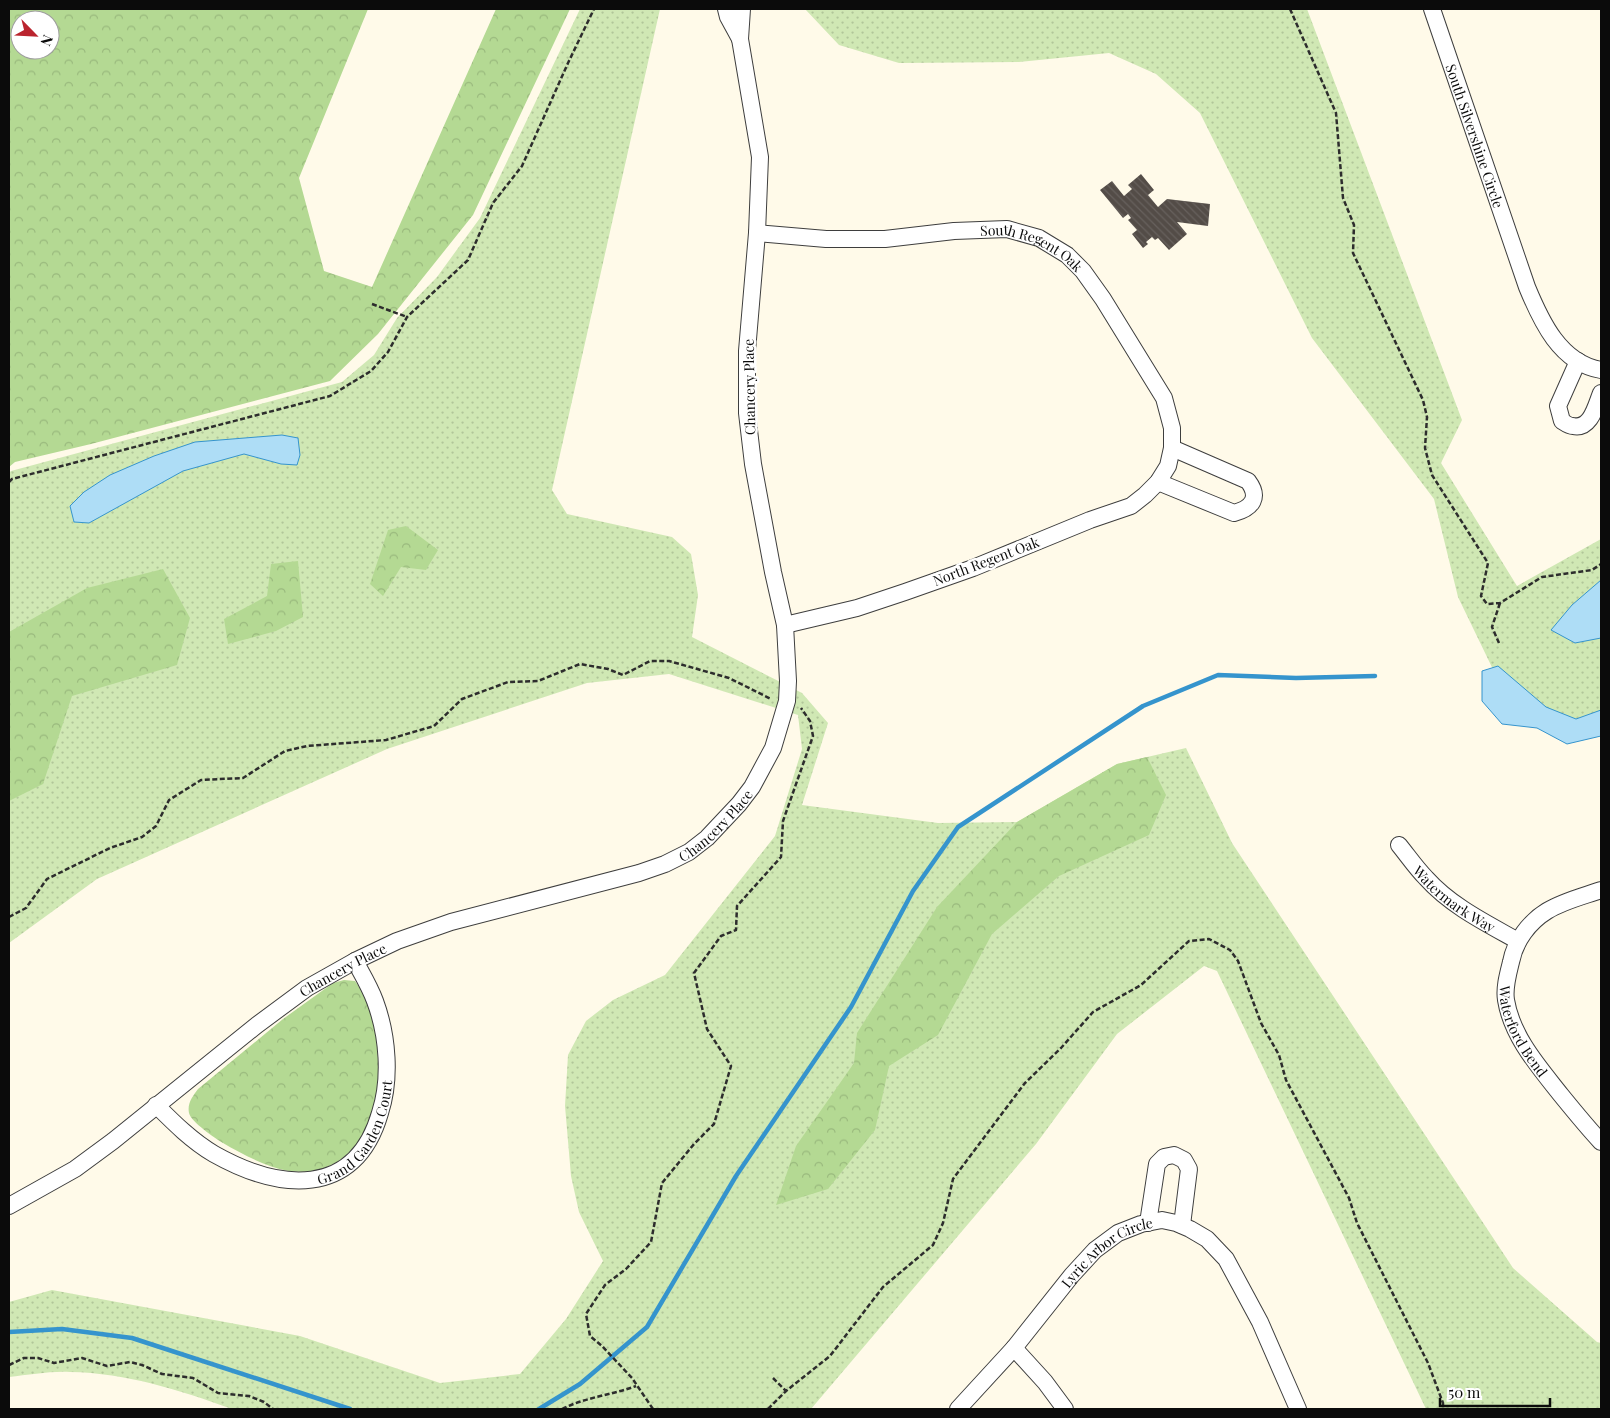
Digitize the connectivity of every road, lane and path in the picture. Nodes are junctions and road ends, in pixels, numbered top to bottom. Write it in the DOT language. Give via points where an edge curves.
graph roads {
  1 [pos="594,9"];
  2 [pos="726,9"];
  3 [pos="742,9"];
  4 [pos="1290,9"];
  5 [pos="1432,9"];
  6 [pos="740,39"];
  7 [pos="757,233"];
  8 [pos="372,304"];
  9 [pos="407,317"];
  10 [pos="1578,361"];
  11 [pos="1601,370"];
  12 [pos="1601,393"];
  13 [pos="1172,448"];
  14 [pos="1168,466"];
  15 [pos="9,482"];
  16 [pos="1158,482"];
  17 [pos="1601,564"];
  18 [pos="1500,603"];
  19 [pos="786,625"];
  20 [pos="1499,643"];
  21 [pos="787,701"];
  22 [pos="1399,845"];
  23 [pos="1601,890"];
  24 [pos="9,917"];
  25 [pos="1518,941"];
  26 [pos="355,961"];
  27 [pos="156,1105"];
  28 [pos="1601,1142"];
  29 [pos="9,1206"];
  30 [pos="1148,1223"];
  31 [pos="1182,1225"];
  32 [pos="1014,1348"];
  33 [pos="9,1365"];
  34 [pos="773,1378"];
  35 [pos="636,1386"];
  36 [pos="786,1390"];
  37 [pos="273,1409"];
  38 [pos="562,1409"];
  39 [pos="652,1409"];
  40 [pos="768,1409"];
  41 [pos="958,1409"];
  42 [pos="1065,1409"];
  43 [pos="1298,1409"];
  44 [pos="1443,1409"];
  1 -- 9 [label="path" via="522,166 493,203 468,260"];
  2 -- 6 [label="street, Chancery Place"];
  3 -- 6 [label="street, Chancery Place"];
  4 -- 18 [label="path" via="1336,113 1343,198 1354,225 1353,253 1423,400 1427,417 1426,448 1432,475 1488,563 1481,596 1487,604"];
  5 -- 10 [label="street, South Silvershine Circle" via="1537,312 1562,349"];
  6 -- 7 [label="street, Chancery Place" via="760,157"];
  7 -- 13 [label="street, South Regent Oak" via="826,240 886,239 1007,229 1039,238 1067,255 1103,299 1164,398 1172,428"];
  7 -- 19 [label="street, Chancery Place" via="747,351 747,413 753,464"];
  8 -- 9 [label="path"];
  9 -- 15 [label="path" via="388,352 371,372 330,396"];
  10 -- 11 [label="street, South Silvershine Circle"];
  10 -- 12 [label="street" via="1558,406 1562,421 1572,426 1588,422"];
  13 -- 14 [label="street, South Regent Oak"];
  13 -- 16 [label="street" via="1248,481 1254,490 1254,498 1249,507 1234,513"];
  14 -- 16 [label="street, North Regent Oak"];
  16 -- 19 [label="street, North Regent Oak" via="1131,506 973,568 856,608"];
  17 -- 18 [label="path" via="1592,570 1542,577"];
  18 -- 20 [label="path" via="1492,627"];
  19 -- 21 [label="street, Chancery Place"];
  21 -- 24 [label="path" via="773,700 729,678 668,661 650,661 623,675 580,664 538,681 508,682 462,700 434,726 386,740 307,746 286,751 243,778 202,780 169,800 156,826 142,837 110,848 47,879 26,908"];
  21 -- 26 [label="street, Chancery Place" via="773,748 752,787 723,823 689,852 639,873 451,922 397,941"];
  21 -- 35 [label="path" via="797,702 810,721 813,736 783,821 782,857 737,906 736,930 721,936 694,973 707,1029 731,1066 714,1124 662,1183 651,1242 605,1285 586,1314 590,1336"];
  22 -- 25 [label="street, Watermark Way" via="1444,895 1465,911"];
  23 -- 25 [label="street, Waterford Bend" via="1548,910 1530,923"];
  25 -- 28 [label="street, Waterford Bend" via="1510,963 1506,999 1514,1025 1543,1072"];
  26 -- 27 [label="street, Chancery Place" via="307,988"];
  26 -- 27 [label="street, Grand Garden Court" via="375,1001 384,1036 386,1074 384,1101 376,1126 368,1144 351,1163 332,1174 309,1181 268,1177 213,1153 189,1137"];
  27 -- 29 [label="street, Chancery Place" via="75,1169"];
  30 -- 31 [label="street, Lyric Arbor Circle" via="1162,1220"];
  30 -- 31 [label="street" via="1157,1164 1164,1157 1174,1155 1184,1160 1188,1169"];
  30 -- 32 [label="street, Lyric Arbor Circle" via="1118,1233 1095,1250"];
  31 -- 43 [label="street, Lyric Arbor Circle" via="1207,1240 1226,1259 1260,1322"];
  32 -- 41 [label="street, Lyric Arbor Circle"];
  32 -- 42 [label="street"];
  33 -- 37 [label="path" via="24,1358 54,1363 82,1358 107,1366 130,1362 162,1374 193,1378 218,1393 248,1396"];
  34 -- 36 [label="path"];
  35 -- 38 [label="path"];
  35 -- 39 [label="path"];
  36 -- 40 [label="path"];
  36 -- 44 [label="path" via="830,1356 883,1287 933,1245 943,1223 953,1180 1025,1083 1093,1012 1142,985 1189,941 1209,939 1230,950 1238,961 1261,1023 1279,1055 1286,1080 1349,1198 1357,1223 1428,1363"];
}
